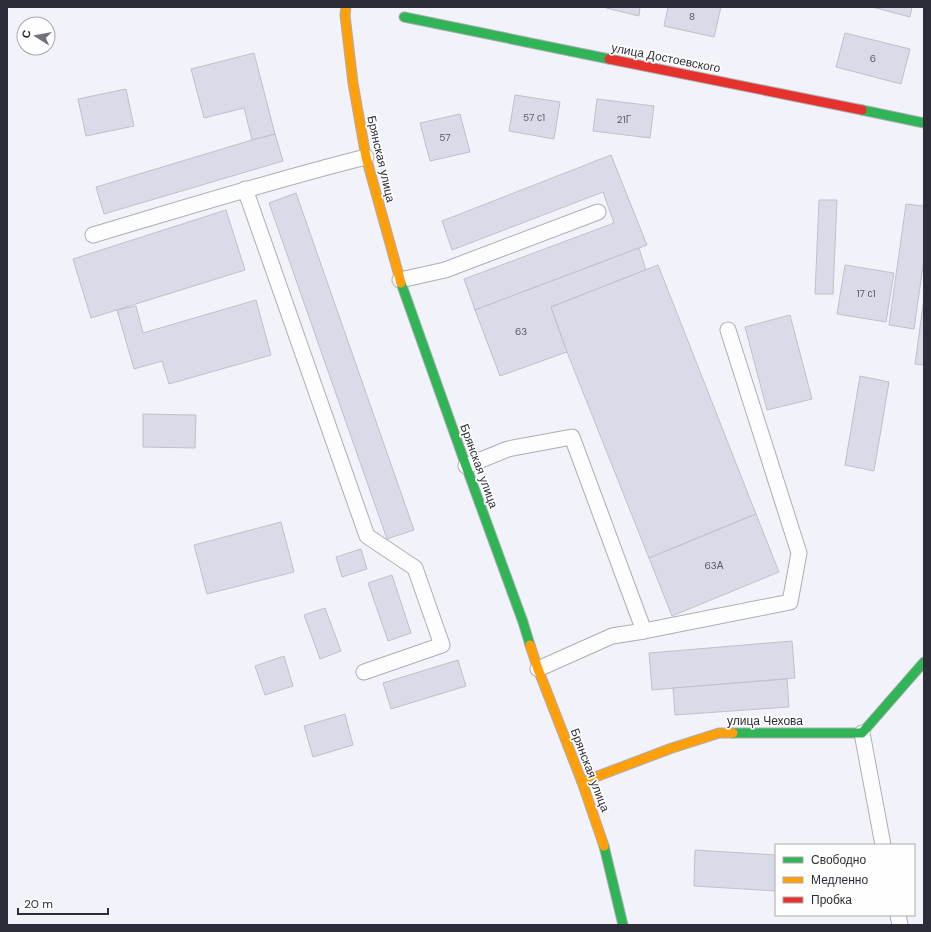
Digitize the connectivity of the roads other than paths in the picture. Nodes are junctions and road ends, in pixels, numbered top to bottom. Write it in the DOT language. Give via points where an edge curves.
graph roads {
  1 [pos="346,7"];
  2 [pos="404,12"];
  3 [pos="924,123"];
  4 [pos="366,157"];
  5 [pos="246,189"];
  6 [pos="598,212"];
  7 [pos="93,235"];
  8 [pos="400,280"];
  9 [pos="728,330"];
  10 [pos="466,466"];
  11 [pos="644,631"];
  12 [pos="924,662"];
  13 [pos="538,669"];
  14 [pos="364,672"];
  15 [pos="862,733"];
  16 [pos="582,782"];
  17 [pos="883,844"];
  18 [pos="623,925"];
  1 -- 4 [label="main road, Брянская улица" via="353,83"];
  2 -- 3 [label="main road, улица Достоевского"];
  4 -- 5 [label="lane"];
  4 -- 8 [label="main road, Брянская улица"];
  5 -- 7 [label="lane"];
  5 -- 14 [label="lane" via="367,536 415,568 442,645"];
  6 -- 8 [label="lane" via="445,270"];
  8 -- 10 [label="main road, Брянская улица"];
  9 -- 11 [label="lane" via="799,553 790,602"];
  10 -- 11 [label="lane" via="508,449 572,438"];
  10 -- 13 [label="main road, Брянская улица"];
  11 -- 13 [label="lane" via="612,636"];
  12 -- 15 [label="main road"];
  13 -- 16 [label="main road, Брянская улица"];
  15 -- 16 [label="main road, улица Чехова" via="719,733"];
  15 -- 17 [label="lane"];
  16 -- 18 [label="main road, Брянская улица" via="603,842"];
}
